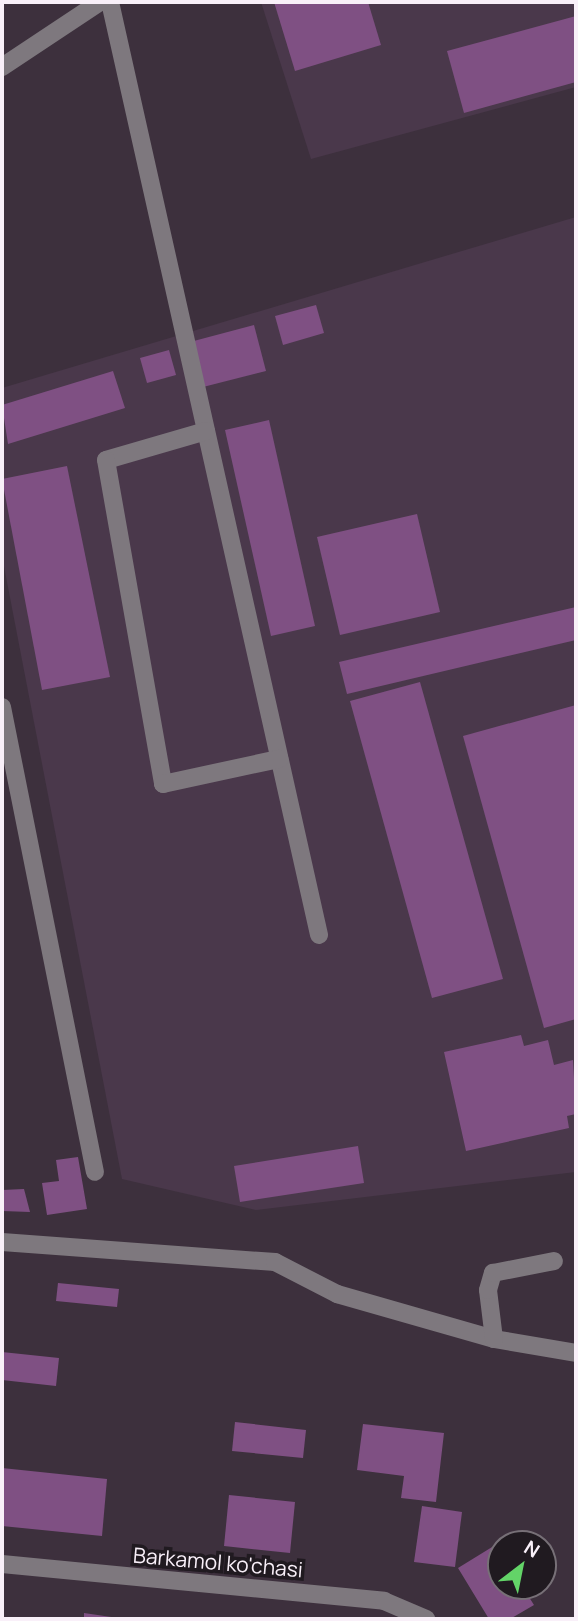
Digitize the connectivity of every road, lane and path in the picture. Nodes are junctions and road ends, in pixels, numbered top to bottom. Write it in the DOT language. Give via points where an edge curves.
graph roads {
  1 [pos="100,2"];
  2 [pos="110,2"];
  3 [pos="2,67"];
  4 [pos="206,431"];
  5 [pos="2,707"];
  6 [pos="279,759"];
  7 [pos="319,935"];
  8 [pos="95,1172"];
  9 [pos="2,1242"];
  10 [pos="554,1261"];
  11 [pos="494,1339"];
  12 [pos="576,1353"];
  13 [pos="2,1564"];
  14 [pos="426,1619"];
  1 -- 3 [label="street"];
  2 -- 4 [label="street"];
  4 -- 6 [label="street"];
  4 -- 6 [label="street" via="106,460 163,784"];
  5 -- 8 [label="street"];
  6 -- 7 [label="street"];
  9 -- 11 [label="street" via="275,1262 337,1294"];
  10 -- 11 [label="street" via="494,1273 488,1290"];
  11 -- 12 [label="street"];
  13 -- 14 [label="street, Barkamol ko'chasi" via="384,1601"];
}
